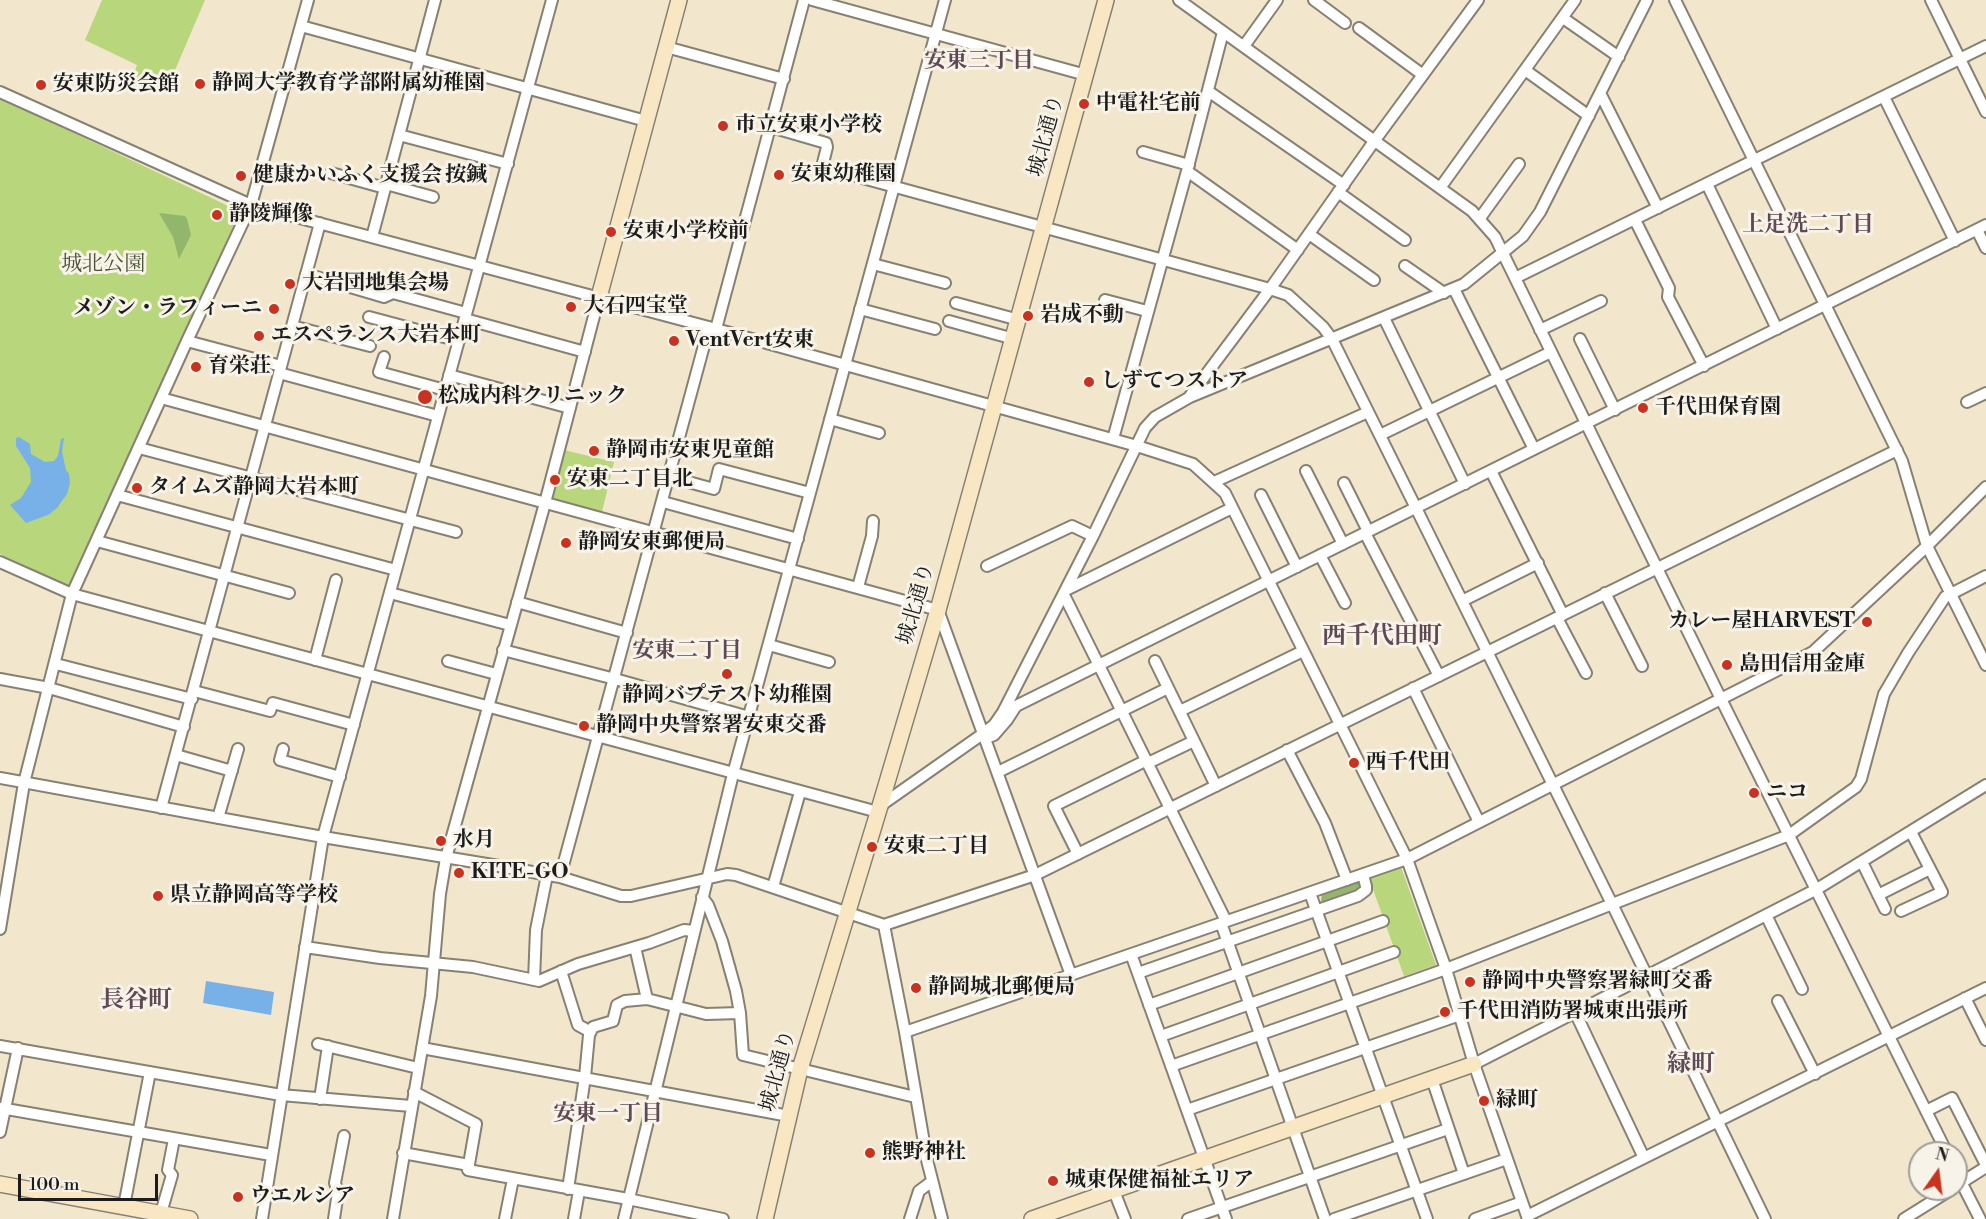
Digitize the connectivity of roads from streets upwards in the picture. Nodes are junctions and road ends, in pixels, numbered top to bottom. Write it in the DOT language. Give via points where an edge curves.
graph roads {
  1 [pos="308,0"];
  2 [pos="435,0"];
  3 [pos="552,0"];
  4 [pos="679,0"];
  5 [pos="804,0"];
  6 [pos="812,0"];
  7 [pos="945,0"];
  8 [pos="1106,0"];
  9 [pos="1179,0"];
  10 [pos="1314,0"];
  11 [pos="1478,0"];
  12 [pos="1575,0"];
  13 [pos="1647,0"];
  14 [pos="1675,0"];
  15 [pos="1931,0"];
  16 [pos="1274,1"];
  17 [pos="1563,18"];
  18 [pos="1345,23"];
  19 [pos="301,26"];
  20 [pos="1359,28"];
  21 [pos="1223,32"];
  22 [pos="935,33"];
  23 [pos="1244,46"];
  24 [pos="1986,46"];
  25 [pos="666,47"];
  26 [pos="1619,57"];
  27 [pos="419,58"];
  28 [pos="1960,59"];
  29 [pos="1525,70"];
  30 [pos="1086,75"];
  31 [pos="1423,75"];
  32 [pos="784,80"];
  33 [pos="529,88"];
  34 [pos="0,92"];
  35 [pos="1208,92"];
  36 [pos="1600,93"];
  37 [pos="1884,97"];
  38 [pos="1986,112"];
  39 [pos="1589,116"];
  40 [pos="646,121"];
  41 [pos="771,127"];
  42 [pos="399,135"];
  43 [pos="1375,140"];
  44 [pos="1143,152"];
  45 [pos="1753,160"];
  46 [pos="508,164"];
  47 [pos="1519,164"];
  48 [pos="1188,168"];
  49 [pos="331,173"];
  50 [pos="1707,184"];
  51 [pos="386,185"];
  52 [pos="895,186"];
  53 [pos="1341,188"];
  54 [pos="1440,188"];
  55 [pos="433,196"];
  56 [pos="251,205"];
  57 [pos="1658,208"];
  58 [pos="1480,218"];
  59 [pos="1635,220"];
  60 [pos="320,223"];
  61 [pos="1044,228"];
  62 [pos="1981,228"];
  63 [pos="1309,234"];
  64 [pos="372,237"];
  65 [pos="1405,240"];
  66 [pos="1955,241"];
  67 [pos="1986,248"];
  68 [pos="1298,249"];
  69 [pos="1503,253"];
  70 [pos="1162,260"];
  71 [pos="873,264"];
  72 [pos="479,266"];
  73 [pos="1405,266"];
  74 [pos="306,274"];
  75 [pos="1515,278"];
  76 [pos="1374,280"];
  77 [pos="945,283"];
  78 [pos="1270,289"];
  79 [pos="1449,291"];
  80 [pos="599,297"];
  81 [pos="1106,300"];
  82 [pos="1601,301"];
  83 [pos="956,303"];
  84 [pos="1825,306"];
  85 [pos="860,309"];
  86 [pos="1147,311"];
  87 [pos="466,316"];
  88 [pos="369,317"];
  89 [pos="1384,318"];
  90 [pos="1019,320"];
  91 [pos="949,321"];
  92 [pos="292,326"];
  93 [pos="713,328"];
  94 [pos="935,329"];
  95 [pos="1777,329"];
  96 [pos="1540,330"];
  97 [pos="1014,339"];
  98 [pos="1332,339"];
  99 [pos="1580,339"];
  100 [pos="187,340"];
  101 [pos="459,341"];
  102 [pos="370,346"];
  103 [pos="585,352"];
  104 [pos="1551,352"];
  105 [pos="384,357"];
  106 [pos="845,366"];
  107 [pos="1704,366"];
  108 [pos="280,369"];
  109 [pos="449,375"];
  110 [pos="1499,378"];
  111 [pos="445,390"];
  112 [pos="1986,393"];
  113 [pos="1190,396"];
  114 [pos="161,398"];
  115 [pos="1967,402"];
  116 [pos="995,406"];
  117 [pos="570,408"];
  118 [pos="1615,410"];
  119 [pos="1429,411"];
  120 [pos="1368,412"];
  121 [pos="438,416"];
  122 [pos="830,419"];
  123 [pos="1586,424"];
  124 [pos="264,427"];
  125 [pos="879,433"];
  126 [pos="1380,435"];
  127 [pos="1113,439"];
  128 [pos="1137,446"];
  129 [pos="139,448"];
  130 [pos="1534,449"];
  131 [pos="1897,450"];
  132 [pos="424,471"];
  133 [pos="1306,471"];
  134 [pos="1491,471"];
  135 [pos="670,477"];
  136 [pos="251,478"];
  137 [pos="1214,482"];
  138 [pos="1344,483"];
  139 [pos="1465,484"];
  140 [pos="1986,487"];
  141 [pos="810,493"];
  142 [pos="117,495"];
  143 [pos="1261,495"];
  144 [pos="663,502"];
  145 [pos="545,503"];
  146 [pos="1232,508"];
  147 [pos="1416,508"];
  148 [pos="410,520"];
  149 [pos="873,521"];
  150 [pos="238,528"];
  151 [pos="456,532"];
  152 [pos="655,532"];
  153 [pos="1367,532"];
  154 [pos="1093,536"];
  155 [pos="798,539"];
  156 [pos="97,541"];
  157 [pos="1343,544"];
  158 [pos="1928,546"];
  159 [pos="1320,555"];
  160 [pos="0,562"];
  161 [pos="1538,563"];
  162 [pos="987,566"];
  163 [pos="1297,567"];
  164 [pos="1656,568"];
  165 [pos="789,569"];
  166 [pos="396,570"];
  167 [pos="225,575"];
  168 [pos="336,580"];
  169 [pos="1268,581"];
  170 [pos="1984,581"];
  171 [pos="858,587"];
  172 [pos="289,592"];
  173 [pos="1065,592"];
  174 [pos="390,593"];
  175 [pos="1605,593"];
  176 [pos="72,594"];
  177 [pos="1950,594"];
  178 [pos="1462,601"];
  179 [pos="517,602"];
  180 [pos="1345,603"];
  181 [pos="938,610"];
  182 [pos="1560,616"];
  183 [pos="510,625"];
  184 [pos="211,631"];
  185 [pos="627,633"];
  186 [pos="769,645"];
  187 [pos="503,650"];
  188 [pos="1302,651"];
  189 [pos="1487,652"];
  190 [pos="315,660"];
  191 [pos="448,661"];
  192 [pos="1155,661"];
  193 [pos="829,662"];
  194 [pos="56,664"];
  195 [pos="1099,665"];
  196 [pos="1642,666"];
  197 [pos="1986,666"];
  198 [pos="368,674"];
  199 [pos="496,674"];
  200 [pos="1586,674"];
  201 [pos="1439,675"];
  202 [pos="0,679"];
  203 [pos="615,679"];
  204 [pos="49,688"];
  205 [pos="1168,688"];
  206 [pos="1413,688"];
  207 [pos="193,695"];
  208 [pos="1721,699"];
  209 [pos="487,708"];
  210 [pos="1122,711"];
  211 [pos="1180,711"];
  212 [pos="749,717"];
  213 [pos="354,724"];
  214 [pos="1340,725"];
  215 [pos="184,727"];
  216 [pos="985,736"];
  217 [pos="599,737"];
  218 [pos="1194,741"];
  219 [pos="238,748"];
  220 [pos="283,749"];
  221 [pos="1287,750"];
  222 [pos="176,755"];
  223 [pos="1147,761"];
  224 [pos="232,771"];
  225 [pos="998,772"];
  226 [pos="733,774"];
  227 [pos="339,777"];
  228 [pos="0,778"];
  229 [pos="24,783"];
  230 [pos="1552,784"];
  231 [pos="1986,785"];
  232 [pos="1216,786"];
  233 [pos="800,792"];
  234 [pos="161,808"];
  235 [pos="879,809"];
  236 [pos="1170,809"];
  237 [pos="218,818"];
  238 [pos="1479,822"];
  239 [pos="1911,832"];
  240 [pos="1789,836"];
  241 [pos="323,837"];
  242 [pos="1078,854"];
  243 [pos="6,858"];
  244 [pos="446,858"];
  245 [pos="1407,859"];
  246 [pos="1862,862"];
  247 [pos="1930,869"];
  248 [pos="547,875"];
  249 [pos="1035,875"];
  250 [pos="1363,875"];
  251 [pos="560,877"];
  252 [pos="706,878"];
  253 [pos="1347,880"];
  254 [pos="773,887"];
  255 [pos="1817,889"];
  256 [pos="1310,893"];
  257 [pos="1878,895"];
  258 [pos="702,897"];
  259 [pos="1613,906"];
  260 [pos="1885,909"];
  261 [pos="1316,910"];
  262 [pos="1901,911"];
  263 [pos="848,912"];
  264 [pos="1766,915"];
  265 [pos="1383,921"];
  266 [pos="1223,922"];
  267 [pos="884,925"];
  268 [pos="0,929"];
  269 [pos="694,931"];
  270 [pos="1327,941"];
  271 [pos="1227,942"];
  272 [pos="305,947"];
  273 [pos="635,947"];
  274 [pos="1394,952"];
  275 [pos="1131,954"];
  276 [pos="435,963"];
  277 [pos="1446,969"];
  278 [pos="561,971"];
  279 [pos="1338,972"];
  280 [pos="1138,973"];
  281 [pos="1238,973"];
  282 [pos="1071,975"];
  283 [pos="1646,975"];
  284 [pos="534,980"];
  285 [pos="1986,988"];
  286 [pos="1802,989"];
  287 [pos="1965,998"];
  288 [pos="647,999"];
  289 [pos="1778,1000"];
  290 [pos="1249,1004"];
  291 [pos="1350,1004"];
  292 [pos="1149,1005"];
  293 [pos="675,1006"];
  294 [pos="1575,1012"];
  295 [pos="740,1013"];
  296 [pos="1460,1015"];
  297 [pos="590,1031"];
  298 [pos="905,1032"];
  299 [pos="1260,1035"];
  300 [pos="1161,1036"];
  301 [pos="1890,1036"];
  302 [pos="1986,1040"];
  303 [pos="0,1046"];
  304 [pos="18,1048"];
  305 [pos="422,1048"];
  306 [pos="1366,1048"];
  307 [pos="1474,1064"];
  308 [pos="1171,1066"];
  309 [pos="418,1068"];
  310 [pos="800,1069"];
  311 [pos="150,1072"];
  312 [pos="1815,1074"];
  313 [pos="585,1077"];
  314 [pos="1276,1079"];
  315 [pos="1432,1079"];
  316 [pos="655,1091"];
  317 [pos="414,1092"];
  318 [pos="281,1095"];
  319 [pos="1384,1096"];
  320 [pos="915,1097"];
  321 [pos="320,1099"];
  322 [pos="411,1106"];
  323 [pos="2,1109"];
  324 [pos="1187,1110"];
  325 [pos="1926,1111"];
  326 [pos="789,1116"];
  327 [pos="1718,1122"];
  328 [pos="1294,1128"];
  329 [pos="1448,1129"];
  330 [pos="0,1132"];
  331 [pos="138,1134"];
  332 [pos="344,1136"];
  333 [pos="174,1139"];
  334 [pos="1941,1141"];
  335 [pos="1401,1146"];
  336 [pos="403,1154"];
  337 [pos="272,1155"];
  338 [pos="1204,1158"];
  339 [pos="1644,1158"];
  340 [pos="1507,1159"];
  341 [pos="469,1166"];
  342 [pos="1986,1166"];
  343 [pos="1464,1174"];
  344 [pos="1311,1177"];
  345 [pos="1968,1178"];
  346 [pos="513,1179"];
  347 [pos="931,1182"];
  348 [pos="0,1184"];
  349 [pos="574,1190"];
  350 [pos="1114,1191"];
  351 [pos="1417,1191"];
  352 [pos="628,1199"];
  353 [pos="1932,1201"];
  354 [pos="1967,1201"];
  355 [pos="1522,1202"];
  356 [pos="124,1206"];
  357 [pos="1222,1207"];
  358 [pos="167,1216"];
  359 [pos="1527,1218"];
  360 [pos="190,1219"];
  361 [pos="262,1219"];
  362 [pos="334,1219"];
  363 [pos="393,1219"];
  364 [pos="505,1219"];
  365 [pos="574,1219"];
  366 [pos="624,1219"];
  367 [pos="723,1219"];
  368 [pos="765,1219"];
  369 [pos="910,1219"];
  370 [pos="942,1219"];
  371 [pos="1032,1219"];
  372 [pos="1125,1219"];
  373 [pos="1188,1219"];
  374 [pos="1226,1219"];
  375 [pos="1325,1219"];
  376 [pos="1335,1219"];
  377 [pos="1427,1219"];
  378 [pos="1474,1219"];
  379 [pos="1765,1219"];
  380 [pos="1904,1219"];
  381 [pos="1980,1219"];
  1 -- 19 [label="street"];
  2 -- 27 [label="street"];
  3 -- 33 [label="street"];
  4 -- 25 [label="street"];
  5 -- 32 [label="street"];
  6 -- 22 [label="street"];
  7 -- 22 [label="street"];
  8 -- 30 [label="street, 城北通り"];
  9 -- 21 [label="street"];
  10 -- 18 [label="street"];
  11 -- 31 [label="street"];
  12 -- 17 [label="street"];
  13 -- 26 [label="street"];
  14 -- 45 [label="street"];
  15 -- 28 [label="street"];
  16 -- 23 [label="street"];
  17 -- 26 [label="street"];
  17 -- 29 [label="street"];
  19 -- 27 [label="street"];
  19 -- 56 [label="street"];
  20 -- 31 [label="street"];
  21 -- 23 [label="street"];
  21 -- 35 [label="street"];
  22 -- 30 [label="street"];
  22 -- 52 [label="street"];
  23 -- 43 [label="street"];
  24 -- 28 [label="street"];
  25 -- 32 [label="street"];
  25 -- 40 [label="street"];
  26 -- 36 [label="street"];
  27 -- 33 [label="street"];
  27 -- 42 [label="street"];
  28 -- 37 [label="street"];
  28 -- 38 [label="street"];
  29 -- 39 [label="street"];
  29 -- 54 [label="street"];
  30 -- 61 [label="street, 城北通り"];
  31 -- 43 [label="street"];
  32 -- 41 [label="street"];
  33 -- 40 [label="street"];
  33 -- 46 [label="street"];
  34 -- 56 [label="street"];
  35 -- 48 [label="street"];
  35 -- 53 [label="street"];
  36 -- 39 [label="street"];
  36 -- 57 [label="street"];
  37 -- 45 [label="street"];
  37 -- 66 [label="street"];
  39 -- 69 [label="street" via="1540,212 1523,236"];
  40 -- 80 [label="street"];
  41 -- 52 [label="street" via="826,143 822,166"];
  41 -- 93 [label="street"];
  42 -- 46 [label="street"];
  42 -- 51 [label="street"];
  43 -- 53 [label="street"];
  43 -- 54 [label="street"];
  44 -- 48 [label="street"];
  45 -- 50 [label="street"];
  45 -- 84 [label="street"];
  46 -- 72 [label="street"];
  47 -- 58 [label="street"];
  48 -- 68 [label="street"];
  48 -- 70 [label="street"];
  49 -- 51 [label="street"];
  50 -- 57 [label="street"];
  50 -- 95 [label="street"];
  51 -- 55 [label="street"];
  51 -- 64 [label="street"];
  52 -- 61 [label="street"];
  52 -- 71 [label="street"];
  53 -- 63 [label="street"];
  53 -- 65 [label="street"];
  54 -- 58 [label="street"];
  56 -- 60 [label="street"];
  56 -- 100 [label="street"];
  57 -- 59 [label="street"];
  58 -- 69 [label="street"];
  59 -- 75 [label="street"];
  59 -- 107 [label="street" via="1669,288 1668,297"];
  60 -- 64 [label="street"];
  60 -- 74 [label="street"];
  61 -- 70 [label="street"];
  61 -- 90 [label="street, 城北通り"];
  62 -- 66 [label="street"];
  62 -- 67 [label="street"];
  63 -- 68 [label="street"];
  63 -- 76 [label="street"];
  64 -- 72 [label="street"];
  66 -- 84 [label="street"];
  68 -- 78 [label="street"];
  69 -- 75 [label="street"];
  69 -- 79 [label="street"];
  70 -- 78 [label="street"];
  70 -- 86 [label="street"];
  71 -- 77 [label="street"];
  71 -- 85 [label="street"];
  72 -- 80 [label="street"];
  72 -- 87 [label="street"];
  73 -- 79 [label="street"];
  74 -- 87 [label="street" via="384,297 393,293"];
  74 -- 92 [label="street"];
  75 -- 96 [label="street"];
  78 -- 98 [label="street" via="1288,295"];
  78 -- 113 [label="street"];
  79 -- 89 [label="street"];
  79 -- 110 [label="street"];
  80 -- 93 [label="street"];
  80 -- 103 [label="street"];
  81 -- 86 [label="street"];
  82 -- 96 [label="street"];
  83 -- 90 [label="street"];
  84 -- 95 [label="street"];
  84 -- 131 [label="street"];
  85 -- 94 [label="street"];
  85 -- 106 [label="street"];
  86 -- 127 [label="street"];
  87 -- 101 [label="street"];
  87 -- 103 [label="street"];
  88 -- 101 [label="street"];
  89 -- 98 [label="street"];
  89 -- 119 [label="street"];
  90 -- 97 [label="street, 城北通り"];
  91 -- 97 [label="street"];
  92 -- 102 [label="street"];
  92 -- 108 [label="street"];
  93 -- 106 [label="street"];
  93 -- 135 [label="street"];
  95 -- 107 [label="street"];
  96 -- 104 [label="street"];
  97 -- 116 [label="street, 城北通り"];
  98 -- 113 [label="street"];
  98 -- 120 [label="street"];
  99 -- 118 [label="street"];
  100 -- 108 [label="street"];
  100 -- 114 [label="street"];
  101 -- 109 [label="street"];
  103 -- 117 [label="street"];
  104 -- 110 [label="street"];
  104 -- 123 [label="street"];
  105 -- 111 [label="street" via="379,372"];
  106 -- 116 [label="street"];
  106 -- 122 [label="street"];
  107 -- 118 [label="street"];
  108 -- 121 [label="street"];
  108 -- 124 [label="street"];
  109 -- 111 [label="street"];
  109 -- 117 [label="street"];
  110 -- 119 [label="street"];
  110 -- 130 [label="street"];
  111 -- 121 [label="street"];
  112 -- 115 [label="street"];
  113 -- 128 [label="street" via="1155,417"];
  114 -- 124 [label="street"];
  114 -- 129 [label="street"];
  116 -- 127 [label="street"];
  116 -- 181 [label="street, 城北通り"];
  117 -- 145 [label="street"];
  118 -- 123 [label="street"];
  119 -- 126 [label="street"];
  119 -- 139 [label="street"];
  120 -- 126 [label="street"];
  120 -- 137 [label="street"];
  121 -- 132 [label="street"];
  122 -- 125 [label="street"];
  122 -- 141 [label="street"];
  123 -- 130 [label="street"];
  123 -- 164 [label="street"];
  124 -- 132 [label="street"];
  124 -- 136 [label="street"];
  126 -- 147 [label="street"];
  127 -- 128 [label="street"];
  128 -- 137 [label="street" via="1193,464"];
  128 -- 154 [label="street"];
  129 -- 136 [label="street"];
  129 -- 142 [label="street"];
  130 -- 134 [label="street"];
  131 -- 158 [label="street"];
  131 -- 164 [label="street"];
  132 -- 145 [label="street"];
  132 -- 148 [label="street"];
  133 -- 157 [label="street"];
  134 -- 139 [label="street"];
  134 -- 161 [label="street"];
  135 -- 141 [label="street" via="714,489 719,469"];
  135 -- 144 [label="street"];
  136 -- 148 [label="street"];
  136 -- 150 [label="street"];
  137 -- 146 [label="street"];
  138 -- 153 [label="street"];
  139 -- 147 [label="street"];
  140 -- 158 [label="street"];
  141 -- 155 [label="street"];
  142 -- 150 [label="street"];
  142 -- 156 [label="street"];
  143 -- 163 [label="street"];
  144 -- 152 [label="street"];
  144 -- 155 [label="street"];
  145 -- 152 [label="street"];
  145 -- 179 [label="street"];
  146 -- 169 [label="street"];
  146 -- 173 [label="street"];
  147 -- 153 [label="street"];
  147 -- 178 [label="street"];
  148 -- 151 [label="street"];
  148 -- 166 [label="street"];
  149 -- 171 [label="street"];
  150 -- 166 [label="street"];
  150 -- 167 [label="street"];
  152 -- 165 [label="street"];
  152 -- 185 [label="street"];
  153 -- 157 [label="street"];
  153 -- 201 [label="street"];
  154 -- 162 [label="street" via="1072,526"];
  154 -- 173 [label="street"];
  155 -- 165 [label="street"];
  156 -- 167 [label="street"];
  156 -- 176 [label="street"];
  157 -- 159 [label="street"];
  158 -- 177 [label="street"];
  158 -- 208 [label="street" via="1814,652"];
  159 -- 163 [label="street"];
  159 -- 180 [label="street"];
  160 -- 176 [label="street"];
  161 -- 178 [label="street"];
  161 -- 182 [label="street"];
  163 -- 169 [label="street"];
  164 -- 175 [label="street"];
  164 -- 208 [label="street"];
  165 -- 171 [label="street"];
  165 -- 186 [label="street"];
  166 -- 174 [label="street"];
  167 -- 172 [label="street"];
  167 -- 184 [label="street"];
  168 -- 190 [label="street"];
  169 -- 188 [label="street"];
  169 -- 195 [label="street"];
  170 -- 177 [label="street"];
  171 -- 181 [label="street"];
  173 -- 195 [label="street"];
  173 -- 216 [label="street" via="1003,712"];
  174 -- 183 [label="street"];
  174 -- 198 [label="street"];
  175 -- 182 [label="street"];
  175 -- 196 [label="street"];
  176 -- 184 [label="street"];
  176 -- 194 [label="street"];
  177 -- 197 [label="street"];
  177 -- 240 [label="street" via="1884,694 1856,787"];
  178 -- 189 [label="street"];
  179 -- 183 [label="street"];
  179 -- 185 [label="street"];
  181 -- 216 [label="street"];
  181 -- 235 [label="street, 城北通り"];
  182 -- 189 [label="street"];
  182 -- 200 [label="street"];
  183 -- 187 [label="street"];
  184 -- 190 [label="street"];
  184 -- 207 [label="street"];
  185 -- 203 [label="street"];
  186 -- 193 [label="street"];
  186 -- 212 [label="street"];
  187 -- 199 [label="street"];
  187 -- 203 [label="street"];
  188 -- 211 [label="street"];
  188 -- 214 [label="street"];
  189 -- 201 [label="street"];
  189 -- 230 [label="street"];
  190 -- 198 [label="street"];
  191 -- 199 [label="street"];
  192 -- 205 [label="street"];
  194 -- 204 [label="street"];
  194 -- 207 [label="street"];
  195 -- 210 [label="street"];
  195 -- 216 [label="street" via="1016,706 994,735"];
  198 -- 209 [label="street"];
  198 -- 213 [label="street"];
  199 -- 209 [label="street"];
  201 -- 206 [label="street"];
  202 -- 204 [label="street"];
  203 -- 212 [label="street"];
  203 -- 217 [label="street"];
  204 -- 215 [label="street"];
  204 -- 229 [label="street"];
  205 -- 210 [label="street"];
  205 -- 211 [label="street"];
  206 -- 214 [label="street"];
  206 -- 238 [label="street"];
  207 -- 213 [label="street" via="270,711 273,703"];
  207 -- 215 [label="street"];
  208 -- 230 [label="street"];
  208 -- 240 [label="street"];
  209 -- 217 [label="street"];
  209 -- 244 [label="street"];
  210 -- 223 [label="street"];
  210 -- 225 [label="street"];
  211 -- 218 [label="street"];
  212 -- 226 [label="street"];
  213 -- 227 [label="street"];
  214 -- 221 [label="street"];
  214 -- 245 [label="street"];
  215 -- 222 [label="street"];
  216 -- 225 [label="street"];
  216 -- 235 [label="street"];
  217 -- 226 [label="street"];
  217 -- 251 [label="street"];
  218 -- 223 [label="street"];
  218 -- 232 [label="street"];
  219 -- 224 [label="street"];
  220 -- 227 [label="street" via="280,760"];
  221 -- 232 [label="street"];
  221 -- 253 [label="street" via="1325,823"];
  222 -- 224 [label="street"];
  222 -- 234 [label="street"];
  223 -- 236 [label="street"];
  223 -- 242 [label="street" via="1054,806"];
  224 -- 237 [label="street"];
  225 -- 249 [label="street"];
  226 -- 233 [label="street"];
  226 -- 252 [label="street"];
  227 -- 241 [label="street"];
  228 -- 229 [label="street"];
  229 -- 234 [label="street"];
  229 -- 243 [label="street"];
  230 -- 238 [label="street"];
  230 -- 259 [label="street"];
  231 -- 239 [label="street"];
  232 -- 236 [label="street"];
  233 -- 235 [label="street"];
  233 -- 254 [label="street"];
  234 -- 237 [label="street"];
  235 -- 263 [label="street, 城北通り"];
  236 -- 242 [label="street"];
  236 -- 266 [label="street"];
  237 -- 241 [label="street"];
  238 -- 245 [label="street"];
  239 -- 246 [label="street"];
  239 -- 247 [label="street"];
  240 -- 255 [label="street"];
  240 -- 259 [label="street"];
  241 -- 244 [label="street"];
  241 -- 272 [label="street"];
  242 -- 249 [label="street"];
  243 -- 268 [label="street"];
  244 -- 248 [label="street"];
  244 -- 276 [label="street"];
  245 -- 250 [label="street"];
  245 -- 277 [label="street"];
  246 -- 255 [label="street"];
  246 -- 257 [label="street"];
  247 -- 257 [label="street"];
  247 -- 262 [label="street" via="1942,892"];
  248 -- 251 [label="street"];
  248 -- 284 [label="street" via="536,930"];
  249 -- 267 [label="street"];
  249 -- 282 [label="street"];
  250 -- 253 [label="street"];
  250 -- 261 [label="street" via="1366,886 1362,893"];
  251 -- 252 [label="street" via="621,896"];
  252 -- 254 [label="street" via="727,873"];
  252 -- 258 [label="street"];
  253 -- 256 [label="street"];
  254 -- 263 [label="street"];
  255 -- 264 [label="street"];
  255 -- 301 [label="street"];
  256 -- 261 [label="street"];
  256 -- 266 [label="street"];
  257 -- 260 [label="street"];
  258 -- 269 [label="street"];
  258 -- 295 [label="street" via="722,941"];
  259 -- 277 [label="street"];
  259 -- 283 [label="street"];
  261 -- 270 [label="street"];
  261 -- 271 [label="street"];
  263 -- 267 [label="street"];
  263 -- 310 [label="street, 城北通り"];
  264 -- 283 [label="street"];
  264 -- 286 [label="street"];
  265 -- 270 [label="street"];
  266 -- 271 [label="street"];
  266 -- 275 [label="street"];
  267 -- 298 [label="street"];
  269 -- 273 [label="street" via="684,930"];
  269 -- 293 [label="street"];
  270 -- 279 [label="street"];
  270 -- 281 [label="street"];
  271 -- 280 [label="street"];
  271 -- 281 [label="street"];
  272 -- 276 [label="street"];
  272 -- 318 [label="street"];
  273 -- 278 [label="street"];
  273 -- 288 [label="street"];
  274 -- 279 [label="street"];
  275 -- 280 [label="street"];
  275 -- 282 [label="street"];
  276 -- 284 [label="street"];
  276 -- 305 [label="street"];
  277 -- 291 [label="street"];
  277 -- 296 [label="street"];
  278 -- 284 [label="street"];
  278 -- 297 [label="street" via="578,1025"];
  279 -- 290 [label="street"];
  279 -- 291 [label="street"];
  280 -- 292 [label="street"];
  281 -- 290 [label="street"];
  281 -- 292 [label="street"];
  282 -- 298 [label="street"];
  283 -- 294 [label="street"];
  283 -- 327 [label="street"];
  285 -- 287 [label="street"];
  287 -- 301 [label="street"];
  287 -- 302 [label="street"];
  288 -- 293 [label="street"];
  288 -- 297 [label="street" via="625,1001 618,1005 613,1021"];
  289 -- 312 [label="street"];
  290 -- 299 [label="street"];
  290 -- 300 [label="street"];
  291 -- 299 [label="street"];
  291 -- 306 [label="street"];
  292 -- 300 [label="street"];
  293 -- 295 [label="street" via="706,1014"];
  293 -- 316 [label="street"];
  294 -- 307 [label="street"];
  294 -- 339 [label="street"];
  295 -- 310 [label="street" via="743,1055"];
  296 -- 306 [label="street"];
  296 -- 307 [label="street"];
  297 -- 313 [label="street"];
  298 -- 320 [label="street"];
  299 -- 308 [label="street"];
  299 -- 314 [label="street"];
  300 -- 308 [label="street"];
  301 -- 312 [label="street"];
  301 -- 325 [label="street"];
  303 -- 304 [label="street"];
  304 -- 311 [label="street"];
  304 -- 323 [label="street"];
  305 -- 309 [label="street"];
  305 -- 313 [label="street"];
  306 -- 314 [label="street"];
  306 -- 319 [label="street"];
  307 -- 315 [label="street"];
  307 -- 340 [label="street"];
  308 -- 324 [label="street"];
  309 -- 317 [label="street"];
  309 -- 321 [label="street" via="323,1045"];
  310 -- 320 [label="street"];
  310 -- 326 [label="street, 城北通り"];
  311 -- 318 [label="street"];
  311 -- 331 [label="street"];
  312 -- 327 [label="street"];
  313 -- 316 [label="street"];
  313 -- 349 [label="street"];
  314 -- 324 [label="street"];
  314 -- 328 [label="street"];
  315 -- 319 [label="street"];
  315 -- 329 [label="street"];
  316 -- 326 [label="street"];
  316 -- 352 [label="street"];
  317 -- 322 [label="street"];
  317 -- 341 [label="street" via="476,1124"];
  318 -- 321 [label="street"];
  318 -- 337 [label="street"];
  319 -- 328 [label="street"];
  319 -- 335 [label="street"];
  320 -- 347 [label="street"];
  321 -- 322 [label="street"];
  322 -- 336 [label="street"];
  323 -- 330 [label="street"];
  323 -- 331 [label="street"];
  324 -- 338 [label="street"];
  325 -- 334 [label="street"];
  325 -- 342 [label="street" via="1952,1098"];
  326 -- 368 [label="street, 城北通り"];
  327 -- 339 [label="street"];
  327 -- 379 [label="street"];
  328 -- 338 [label="street"];
  328 -- 344 [label="street"];
  329 -- 335 [label="street"];
  329 -- 343 [label="street"];
  331 -- 333 [label="street"];
  331 -- 356 [label="street"];
  332 -- 362 [label="street" via="335,1183 338,1192"];
  333 -- 337 [label="street"];
  333 -- 358 [label="street" via="168,1170 172,1175"];
  335 -- 344 [label="street"];
  335 -- 351 [label="street"];
  336 -- 341 [label="street"];
  336 -- 363 [label="street"];
  337 -- 361 [label="street"];
  338 -- 350 [label="street"];
  338 -- 357 [label="street"];
  339 -- 359 [label="street"];
  340 -- 343 [label="street"];
  340 -- 355 [label="street"];
  341 -- 346 [label="street" via="468,1170"];
  342 -- 345 [label="street"];
  343 -- 351 [label="street"];
  344 -- 357 [label="street"];
  344 -- 375 [label="street"];
  346 -- 349 [label="street"];
  346 -- 364 [label="street"];
  347 -- 369 [label="street" via="919,1191"];
  347 -- 370 [label="street"];
  348 -- 356 [label="street"];
  349 -- 352 [label="street"];
  349 -- 365 [label="street"];
  350 -- 371 [label="street"];
  350 -- 372 [label="street"];
  351 -- 376 [label="street"];
  351 -- 377 [label="street"];
  352 -- 366 [label="street"];
  352 -- 367 [label="street"];
  353 -- 380 [label="street"];
  354 -- 381 [label="street"];
  355 -- 359 [label="street"];
  355 -- 378 [label="street"];
  356 -- 358 [label="street"];
  357 -- 373 [label="street"];
  357 -- 374 [label="street"];
  358 -- 360 [label="street"];
}
